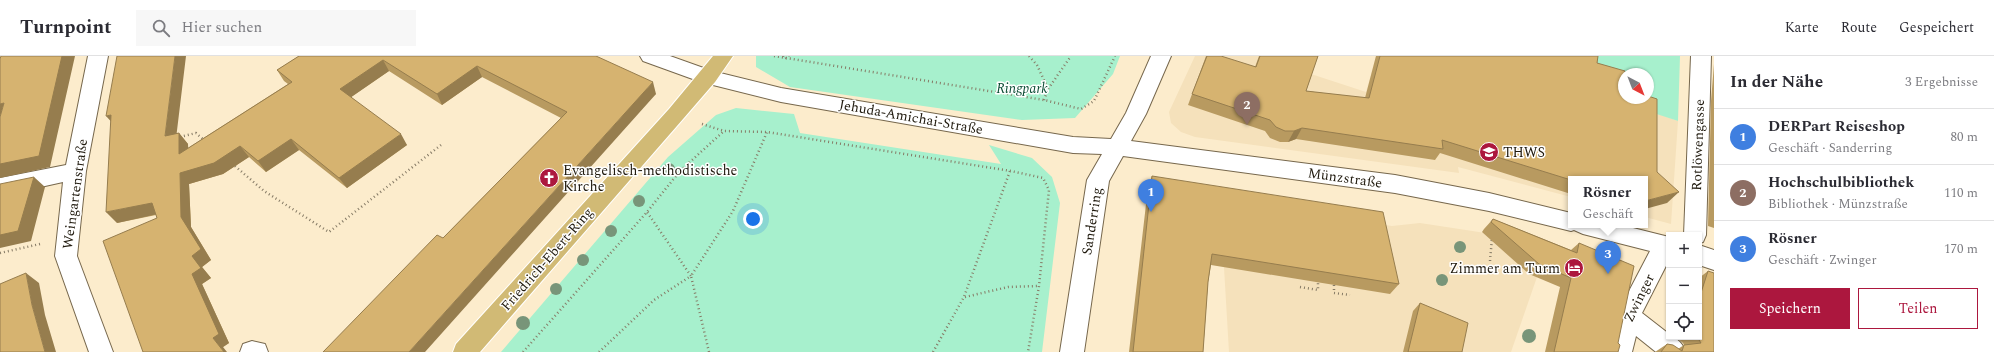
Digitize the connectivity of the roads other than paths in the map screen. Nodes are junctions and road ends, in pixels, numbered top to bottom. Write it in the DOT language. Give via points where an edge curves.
graph roads {
  1 [pos="98,56"];
  2 [pos="650,56"];
  3 [pos="723,56"];
  4 [pos="1161,56"];
  5 [pos="1701,56"];
  6 [pos="708,77"];
  7 [pos="1116,147"];
  8 [pos="75,171"];
  9 [pos="0,187"];
  10 [pos="1568,221"];
  11 [pos="1596,228"];
  12 [pos="1695,232"];
  13 [pos="1666,246"];
  14 [pos="1666,248"];
  15 [pos="1702,256"];
  16 [pos="1714,260"];
  17 [pos="1628,316"];
  18 [pos="101,352"];
  19 [pos="252,352"];
  20 [pos="256,352"];
  21 [pos="465,352"];
  22 [pos="1072,352"];
  23 [pos="1620,352"];
  24 [pos="1674,352"];
  1 -- 8 [label="street, Weingartenstraße"];
  2 -- 6 [label="street, Jehuda-Amichai-Straße"];
  3 -- 6 [label="main road, Friedrich-Ebert-Ring"];
  4 -- 7 [label="street, Sanderring" via="1136,114"];
  5 -- 12 [label="street, Rotlöwengasse"];
  6 -- 7 [label="street, Jehuda-Amichai-Straße" via="781,95 1073,146"];
  6 -- 21 [label="main road, Friedrich-Ebert-Ring"];
  7 -- 10 [label="street, Münzstraße" via="1395,184 1489,202"];
  7 -- 22 [label="street, Sanderring" via="1098,180"];
  8 -- 9 [label="street"];
  8 -- 18 [label="street, Weingartenstraße" via="66,256"];
  11 -- 13 [label="street"];
  14 -- 17 [label="street, Zwinger"];
  15 -- 16 [label="street"];
  17 -- 23 [label="street, Zwinger"];
  17 -- 24 [label="street"];
  19 -- 20 [label="street"];
}
